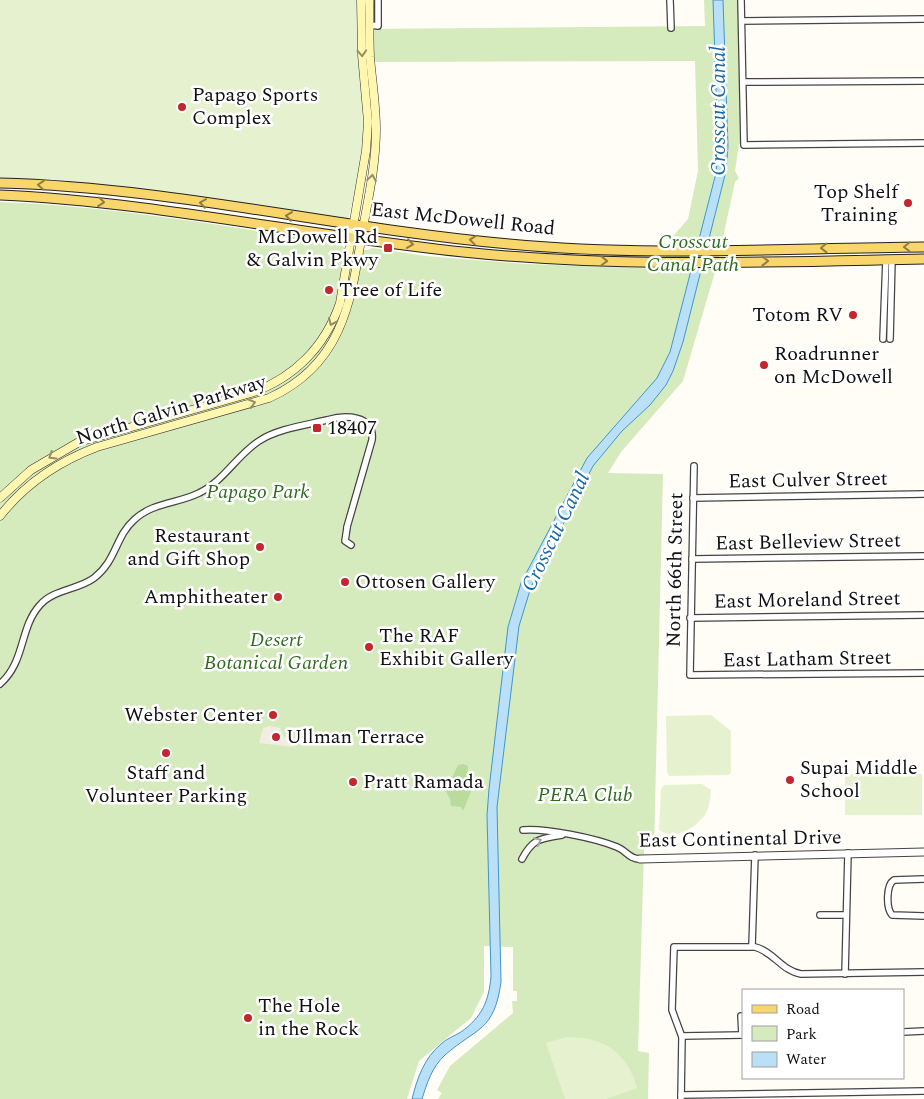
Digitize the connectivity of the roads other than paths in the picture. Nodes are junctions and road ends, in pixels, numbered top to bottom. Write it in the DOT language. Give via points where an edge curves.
graph roads {
  1 [pos="361,0"];
  2 [pos="370,0"];
  3 [pos="378,0"];
  4 [pos="670,0"];
  5 [pos="741,0"];
  6 [pos="924,19"];
  7 [pos="742,21"];
  8 [pos="370,25"];
  9 [pos="671,28"];
  10 [pos="924,81"];
  11 [pos="743,82"];
  12 [pos="371,111"];
  13 [pos="924,143"];
  14 [pos="0,183"];
  15 [pos="0,195"];
  16 [pos="359,226"];
  17 [pos="357,238"];
  18 [pos="538,246"];
  19 [pos="924,247"];
  20 [pos="873,248"];
  21 [pos="483,253"];
  22 [pos="889,259"];
  23 [pos="924,259"];
  24 [pos="587,260"];
  25 [pos="873,260"];
  26 [pos="886,339"];
  27 [pos="694,466"];
  28 [pos="924,494"];
  29 [pos="0,498"];
  30 [pos="693,498"];
  31 [pos="0,516"];
  32 [pos="351,545"];
  33 [pos="924,556"];
  34 [pos="692,559"];
  35 [pos="924,615"];
  36 [pos="690,618"];
  37 [pos="924,673"];
  38 [pos="690,675"];
  39 [pos="0,684"];
  40 [pos="523,830"];
  41 [pos="562,835"];
  42 [pos="924,852"];
  43 [pos="848,854"];
  44 [pos="755,855"];
  45 [pos="640,858"];
  46 [pos="522,859"];
  47 [pos="924,879"];
  48 [pos="846,915"];
  49 [pos="820,916"];
  50 [pos="924,916"];
  51 [pos="752,946"];
  52 [pos="924,972"];
  53 [pos="845,974"];
  54 [pos="741,1016"];
  55 [pos="924,1031"];
  56 [pos="904,1032"];
  57 [pos="742,1035"];
  58 [pos="682,1036"];
  59 [pos="924,1091"];
  60 [pos="681,1097"];
  1 -- 12 [label="main road, one-way" via="362,55"];
  2 -- 8 [label="main road"];
  3 -- 8 [label="street" via="378,26"];
  4 -- 9 [label="street"];
  5 -- 7 [label="street"];
  6 -- 7 [label="street"];
  7 -- 11 [label="street"];
  8 -- 12 [label="main road"];
  10 -- 11 [label="street"];
  11 -- 13 [label="street" via="744,145"];
  12 -- 16 [label="main road" via="374,162"];
  16 -- 14 [label="main road, East McDowell Road, one-way" via="102,190"];
  15 -- 17 [label="main road, East McDowell Road, one-way" via="150,208"];
  16 -- 17 [label="main road"];
  18 -- 16 [label="main road, East McDowell Road, one-way"];
  17 -- 21 [label="main road, East McDowell Road, one-way"];
  17 -- 29 [label="main road, North Galvin Parkway, one-way" via="333,322 314,350 289,374 251,393 79,442 31,470"];
  31 -- 17 [label="main road, North Galvin Parkway, one-way" via="17,496 48,472 88,450 259,402 296,382 322,359 344,322"];
  20 -- 18 [label="main road, East McDowell Road, one-way" via="639,251"];
  18 -- 21 [label="main road" via="527,252"];
  18 -- 24 [label="main road" via="556,254"];
  19 -- 20 [label="main road, East McDowell Road, one-way"];
  20 -- 25 [label="main road"];
  21 -- 24 [label="main road, East McDowell Road"];
  22 -- 23 [label="main road, East McDowell Road"];
  22 -- 25 [label="main road, East McDowell Road"];
  22 -- 26 [label="street"];
  24 -- 25 [label="main road, East McDowell Road, one-way"];
  27 -- 30 [label="street, North 66th Street"];
  28 -- 30 [label="street, East Culver Street"];
  30 -- 34 [label="street, North 66th Street"];
  32 -- 39 [label="street" via="345,541 372,434 369,425 340,416 267,436 200,493 146,511 128,526 115,554 103,570 84,584 53,595 42,603 32,616 16,666"];
  33 -- 34 [label="street, East Belleview Street"];
  34 -- 36 [label="street, North 66th Street"];
  35 -- 36 [label="street, East Moreland Street"];
  36 -- 38 [label="street, North 66th Street"];
  37 -- 38 [label="street, East Latham Street"];
  40 -- 41 [label="street, East Continental Drive" via="552,831"];
  41 -- 45 [label="street, East Continental Drive" via="611,845 630,857"];
  46 -- 41 [label="street, East Continental Drive, one-way" via="535,841"];
  42 -- 43 [label="street, East Continental Drive"];
  43 -- 44 [label="street, East Continental Drive"];
  43 -- 48 [label="street"];
  44 -- 45 [label="street, East Continental Drive"];
  44 -- 51 [label="street"];
  47 -- 50 [label="street" via="890,882 890,913"];
  48 -- 49 [label="street"];
  48 -- 53 [label="street"];
  51 -- 53 [label="street" via="767,952 793,972"];
  51 -- 58 [label="street" via="674,947 672,1010"];
  52 -- 53 [label="street"];
  54 -- 57 [label="street"];
  55 -- 56 [label="street"];
  57 -- 58 [label="street"];
  58 -- 60 [label="street"];
  59 -- 60 [label="street"];
}
